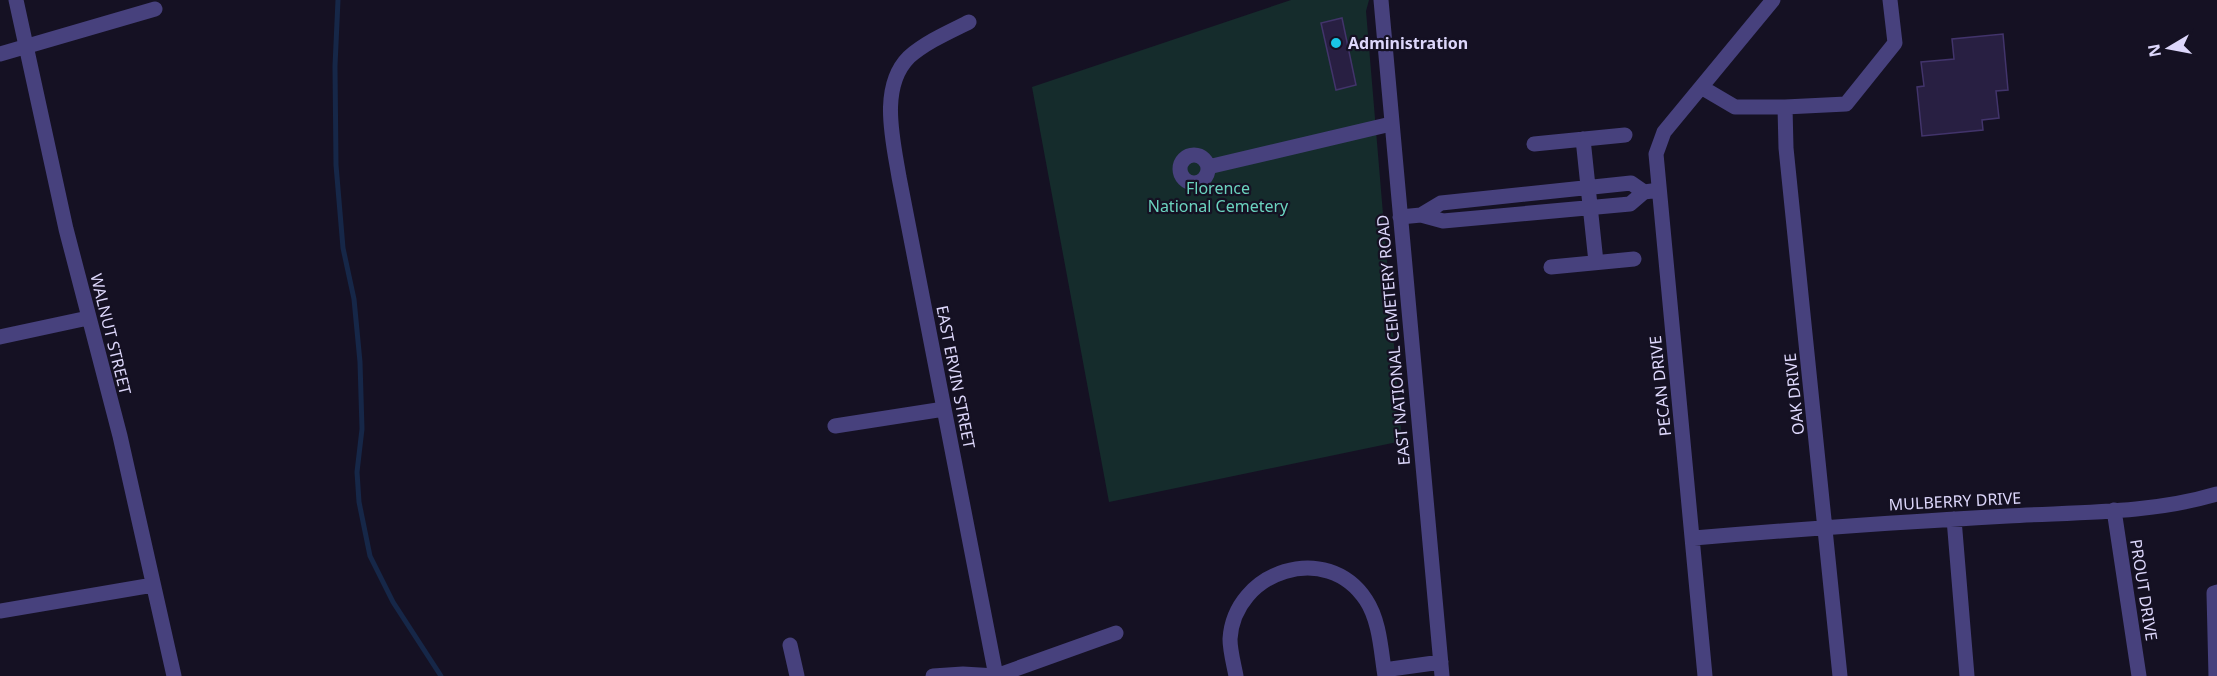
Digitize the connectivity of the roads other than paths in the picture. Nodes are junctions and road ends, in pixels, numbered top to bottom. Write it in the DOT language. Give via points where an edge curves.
graph roads {
  1 [pos="16,0"];
  2 [pos="1381,0"];
  3 [pos="1773,0"];
  4 [pos="1890,0"];
  5 [pos="155,9"];
  6 [pos="969,22"];
  7 [pos="26,48"];
  8 [pos="0,54"];
  9 [pos="1701,87"];
  10 [pos="1785,107"];
  11 [pos="1391,124"];
  12 [pos="1625,135"];
  13 [pos="1583,139"];
  14 [pos="1534,144"];
  15 [pos="1208,167"];
  16 [pos="1588,188"];
  17 [pos="1652,191"];
  18 [pos="1591,208"];
  19 [pos="1421,215"];
  20 [pos="1400,217"];
  21 [pos="1634,259"];
  22 [pos="1596,262"];
  23 [pos="1551,267"];
  24 [pos="88,318"];
  25 [pos="0,337"];
  26 [pos="944,409"];
  27 [pos="835,426"];
  28 [pos="2217,494"];
  29 [pos="2114,510"];
  30 [pos="1954,519"];
  31 [pos="1826,527"];
  32 [pos="1694,538"];
  33 [pos="153,585"];
  34 [pos="2217,592"];
  35 [pos="0,611"];
  36 [pos="1116,633"];
  37 [pos="790,645"];
  38 [pos="1442,669"];
  39 [pos="1384,673"];
  40 [pos="174,676"];
  41 [pos="797,676"];
  42 [pos="933,676"];
  43 [pos="996,676"];
  44 [pos="1236,676"];
  45 [pos="1705,676"];
  46 [pos="1840,676"];
  47 [pos="1967,676"];
  48 [pos="2139,676"];
  49 [pos="2216,676"];
  1 -- 7 [label="street, WALNUT STREET"];
  2 -- 11 [label="street, EAST NATIONAL CEMETERY ROAD"];
  3 -- 9 [label="street"];
  4 -- 10 [label="street" via="1895,43 1845,104"];
  5 -- 7 [label="street"];
  6 -- 26 [label="street, EAST ERVIN STREET" via="908,59 892,91 892,138"];
  7 -- 8 [label="street"];
  7 -- 24 [label="street, WALNUT STREET"];
  9 -- 10 [label="street" via="1735,106"];
  9 -- 17 [label="street, PECAN DRIVE" via="1664,132 1656,154"];
  10 -- 31 [label="street, OAK DRIVE"];
  11 -- 15 [label="street"];
  11 -- 20 [label="street, EAST NATIONAL CEMETERY ROAD"];
  12 -- 13 [label="street"];
  13 -- 14 [label="street"];
  13 -- 16 [label="street"];
  16 -- 17 [label="street" via="1631,183"];
  16 -- 18 [label="street"];
  16 -- 19 [label="street" via="1441,203"];
  17 -- 18 [label="street" via="1630,204"];
  17 -- 32 [label="street, PECAN DRIVE"];
  18 -- 19 [label="street" via="1443,221"];
  18 -- 22 [label="street"];
  19 -- 20 [label="street"];
  20 -- 38 [label="street, EAST NATIONAL CEMETERY ROAD"];
  21 -- 22 [label="street"];
  22 -- 23 [label="street"];
  24 -- 25 [label="street"];
  24 -- 33 [label="street, WALNUT STREET" via="120,436"];
  26 -- 27 [label="street"];
  26 -- 43 [label="street, EAST ERVIN STREET"];
  28 -- 29 [label="street, MULBERRY DRIVE"];
  29 -- 30 [label="street, MULBERRY DRIVE"];
  29 -- 48 [label="street, PROUT DRIVE"];
  30 -- 31 [label="street, MULBERRY DRIVE"];
  30 -- 47 [label="street"];
  31 -- 32 [label="street, MULBERRY DRIVE"];
  31 -- 46 [label="street, OAK DRIVE"];
  32 -- 45 [label="street, PECAN DRIVE"];
  33 -- 35 [label="street"];
  33 -- 40 [label="street, WALNUT STREET"];
  34 -- 49 [label="street"];
  36 -- 43 [label="street"];
  37 -- 41 [label="street"];
  38 -- 39 [label="street"];
  39 -- 44 [label="street" via="1375,622 1366,600 1347,581 1310,567 1272,575 1245,599 1230,640"];
  42 -- 43 [label="street"];
}
